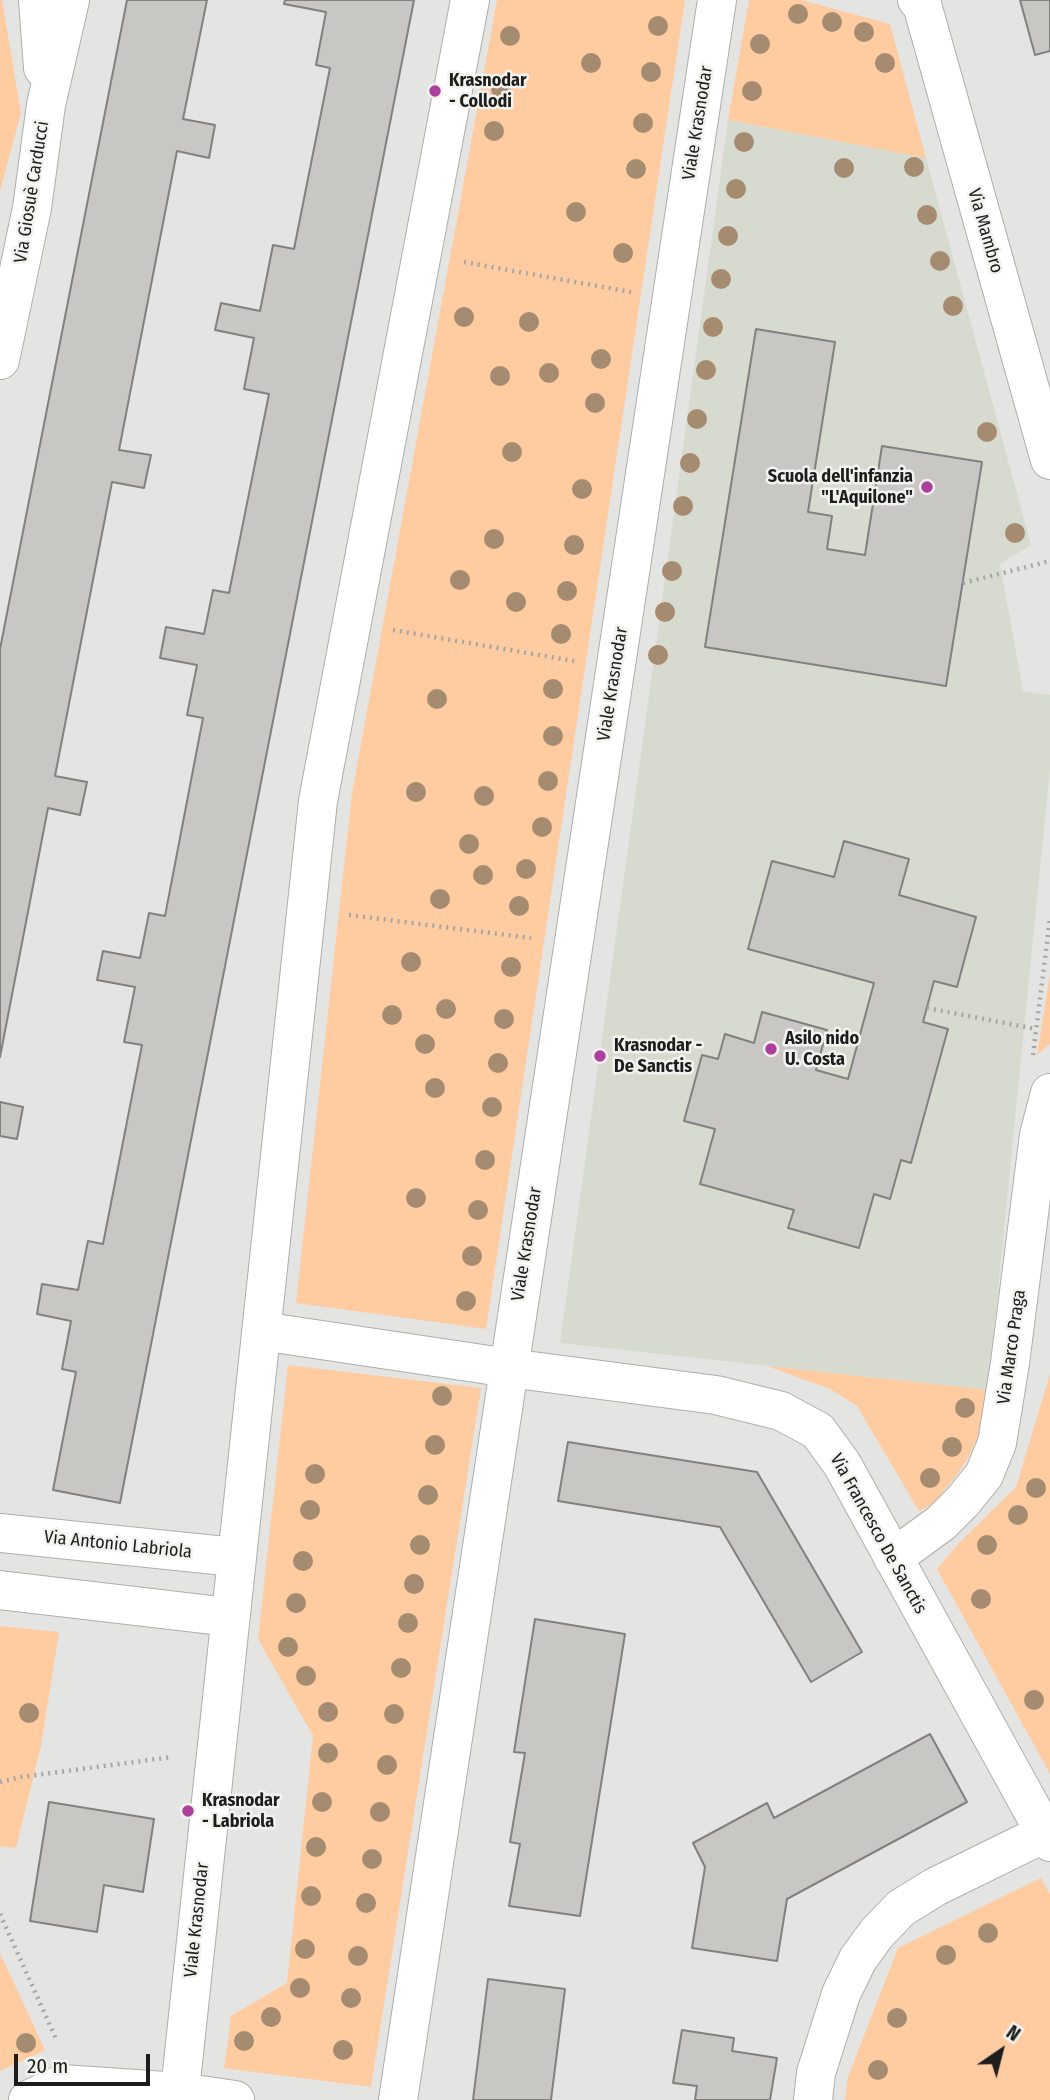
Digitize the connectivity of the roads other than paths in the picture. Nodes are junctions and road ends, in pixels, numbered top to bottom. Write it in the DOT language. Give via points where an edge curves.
graph roads {
  1 [pos="38,0"];
  2 [pos="70,0"];
  3 [pos="470,0"];
  4 [pos="717,0"];
  5 [pos="919,1"];
  6 [pos="46,105"];
  7 [pos="0,360"];
  8 [pos="1050,460"];
  9 [pos="1041,1077"];
  10 [pos="261,1331"];
  11 [pos="509,1368"];
  12 [pos="0,1533"];
  13 [pos="235,1557"];
  14 [pos="893,1558"];
  15 [pos="0,1590"];
  16 [pos="229,1617"];
  17 [pos="1047,1838"];
  18 [pos="179,2096"];
  19 [pos="28,2100"];
  20 [pos="234,2100"];
  21 [pos="398,2100"];
  22 [pos="813,2100"];
  1 -- 6 [label="street, Via Giosuè Carducci"];
  2 -- 6 [label="street, Via Giosuè Carducci"];
  3 -- 10 [label="street, Viale Krasnodar" via="318,801"];
  4 -- 11 [label="street, Viale Krasnodar"];
  5 -- 8 [label="street, Via Mambro"];
  6 -- 7 [label="street, Via Giosuè Carducci" via="32,208"];
  9 -- 14 [label="street, Via Marco Praga" via="1039,1135 997,1443 984,1475 963,1502"];
  10 -- 11 [label="street"];
  10 -- 13 [label="street, Viale Krasnodar"];
  11 -- 14 [label="street, Via Francesco De Sanctis" via="716,1395 780,1411 818,1431 842,1464"];
  11 -- 21 [label="street, Viale Krasnodar"];
  12 -- 13 [label="street, Via Antonio Labriola"];
  13 -- 16 [label="street, Viale Krasnodar"];
  14 -- 17 [label="street, Via Francesco De Sanctis"];
  15 -- 16 [label="street"];
  16 -- 18 [label="street, Viale Krasnodar"];
  17 -- 22 [label="street" via="935,1887 901,1908 877,1933 841,1994 816,2073"];
  18 -- 19 [label="street" via="62,2084"];
  18 -- 20 [label="street"];
}
